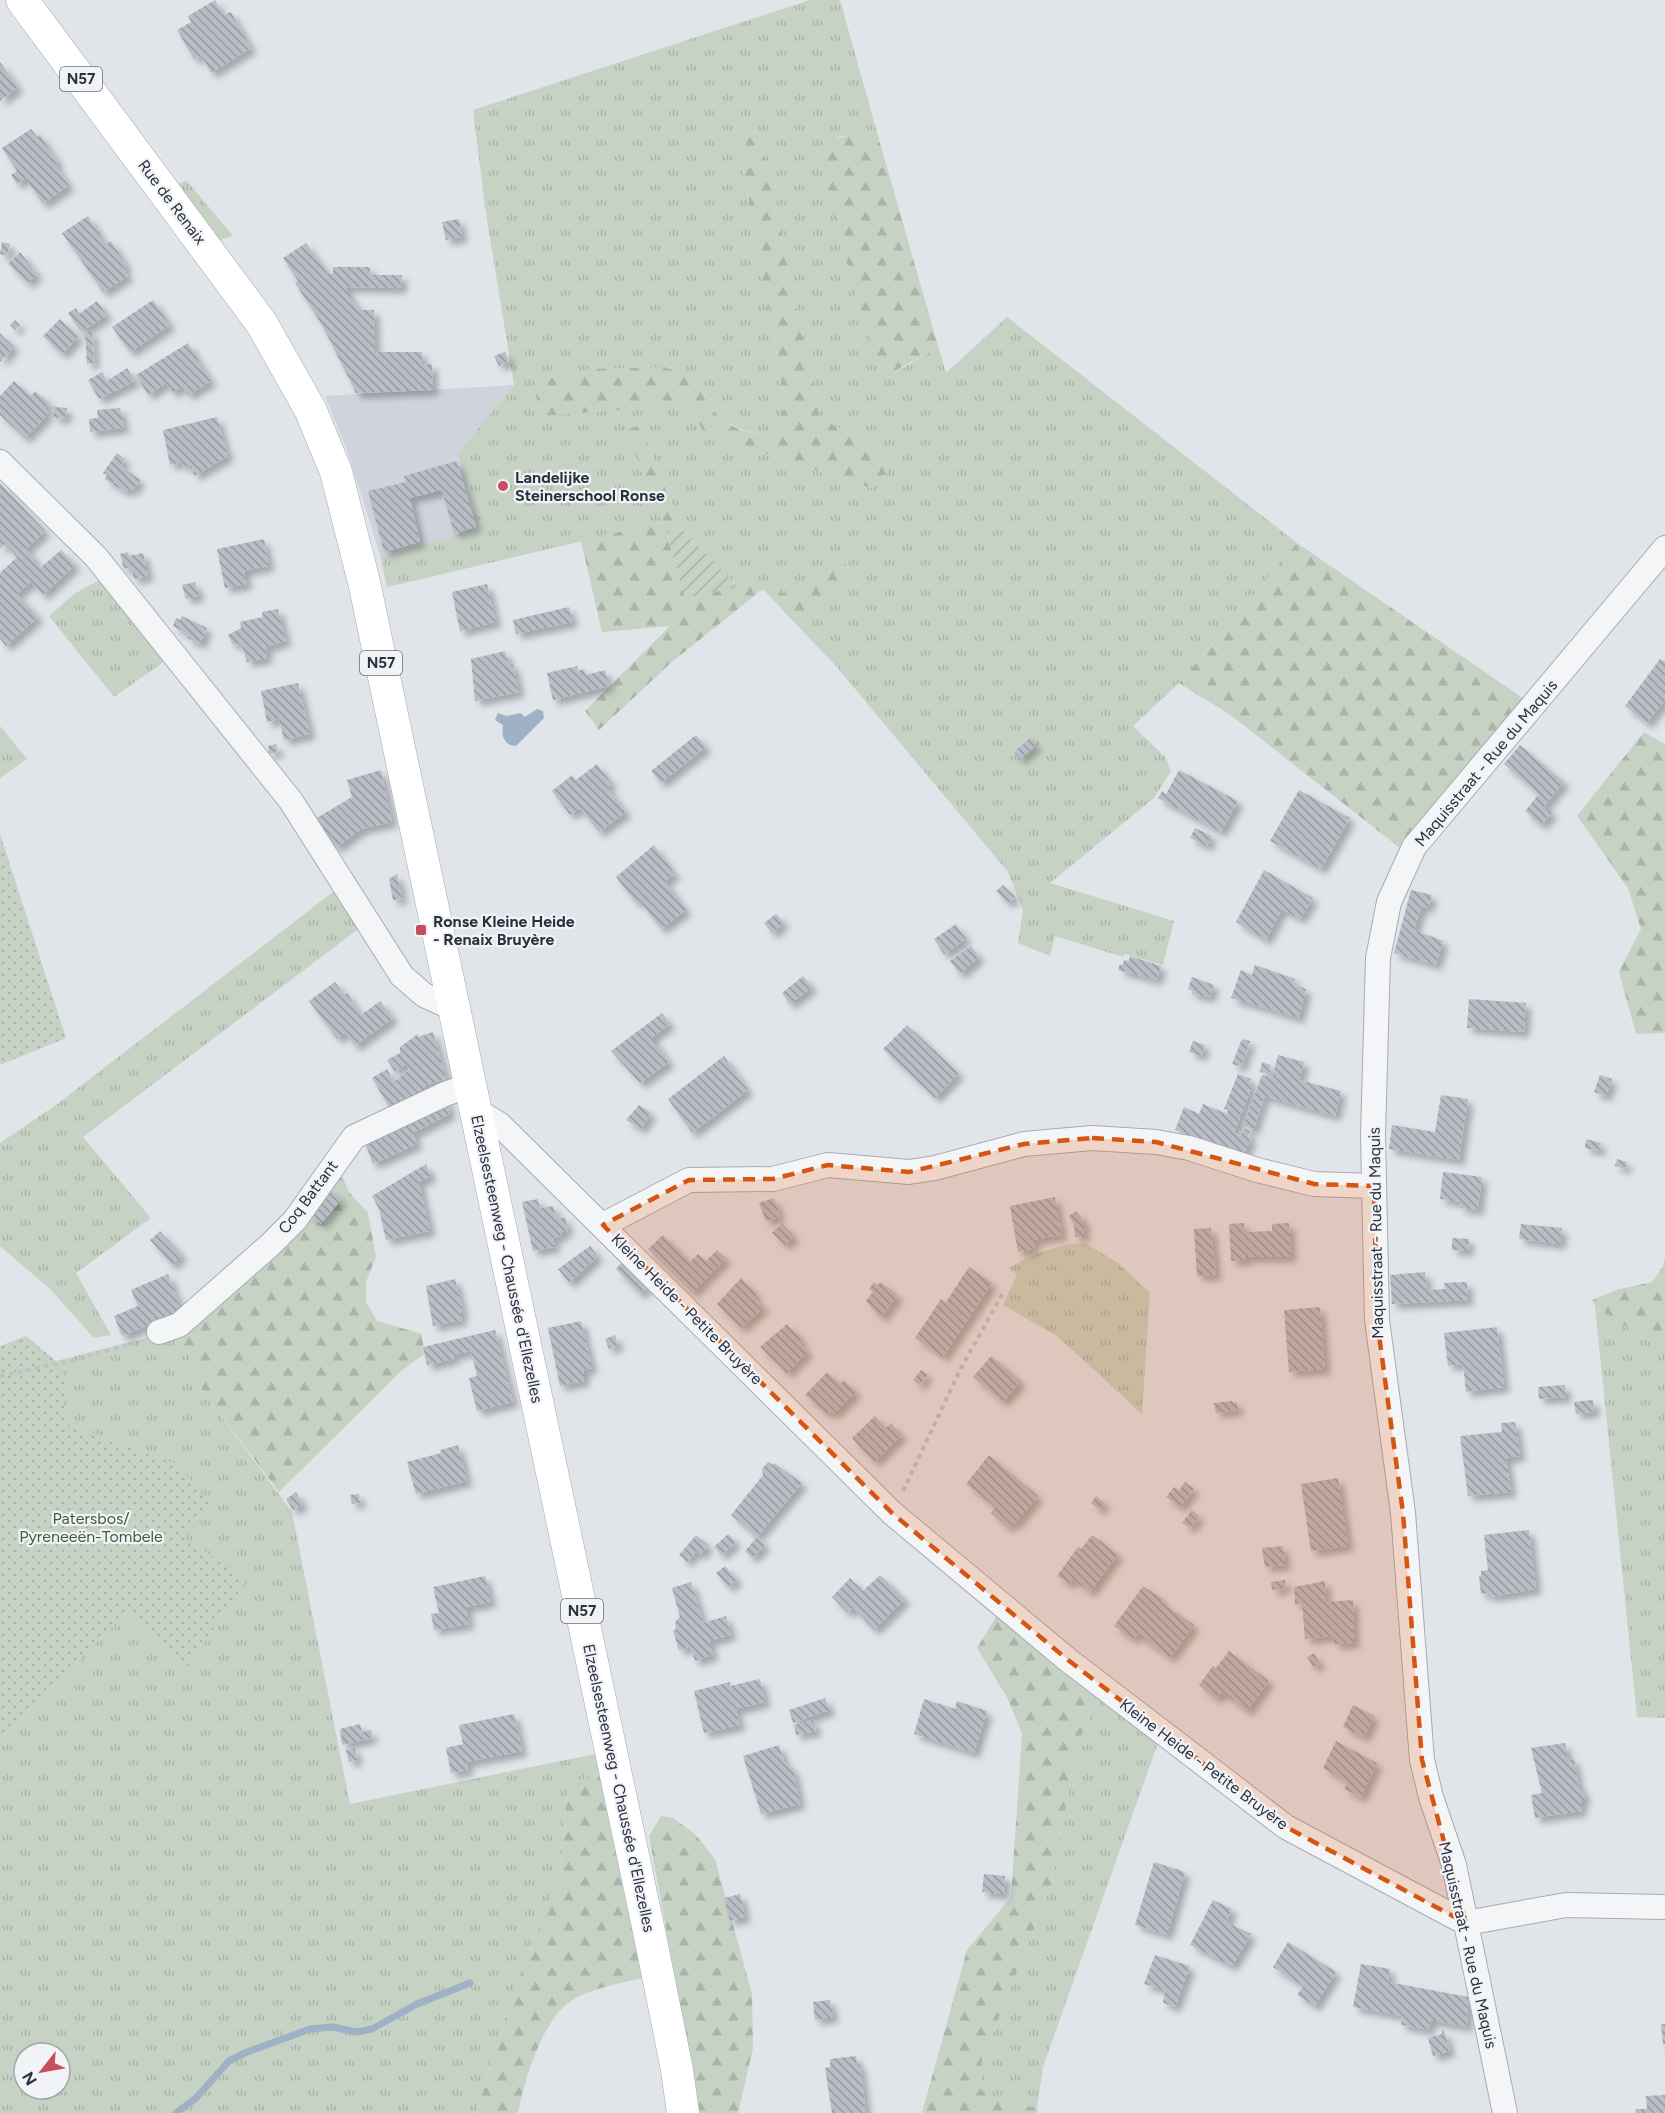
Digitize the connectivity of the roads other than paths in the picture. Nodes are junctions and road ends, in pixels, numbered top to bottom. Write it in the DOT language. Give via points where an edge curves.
graph roads {
  1 [pos="22,0"];
  2 [pos="311,411"];
  3 [pos="0,462"];
  4 [pos="1665,548"];
  5 [pos="454,1009"];
  6 [pos="473,1098"];
  7 [pos="1374,1186"];
  8 [pos="603,1225"];
  9 [pos="159,1332"];
  10 [pos="1665,1907"];
  11 [pos="1466,1923"];
  12 [pos="683,2113"];
  13 [pos="1505,2113"];
  1 -- 2 [label="main road, Rue de Renaix / N57" via="261,324"];
  2 -- 5 [label="main road, Elzeelsesteenweg - Chaussée d'Ellezelles / N57" via="336,472 364,582"];
  3 -- 5 [label="street" via="78,539 291,801 402,976 424,995"];
  4 -- 7 [label="street, Maquisstraat - Rue du Maquis" via="1428,827 1396,882 1383,921 1375,999"];
  5 -- 6 [label="main road, Elzeelsesteenweg - Chaussée d'Ellezelles / N57"];
  6 -- 8 [label="street, Kleine Heide - Petite Bruyère"];
  6 -- 9 [label="street, Coq Battant" via="445,1094 354,1137 295,1220 179,1325"];
  6 -- 12 [label="main road, Elzeelsesteenweg - Chaussée d'Ellezelles / N57" via="650,1936"];
  7 -- 8 [label="street" via="1314,1184 1189,1148 1092,1138 1024,1144 909,1172 828,1165 773,1179 689,1180"];
  7 -- 11 [label="street, Maquisstraat - Rue du Maquis" via="1377,1320 1403,1513 1422,1760 1454,1865"];
  8 -- 11 [label="street, Kleine Heide - Petite Bruyère" via="892,1513 1068,1660 1286,1827"];
  10 -- 11 [label="street" via="1566,1905"];
  11 -- 13 [label="street, Maquisstraat - Rue du Maquis"];
}
